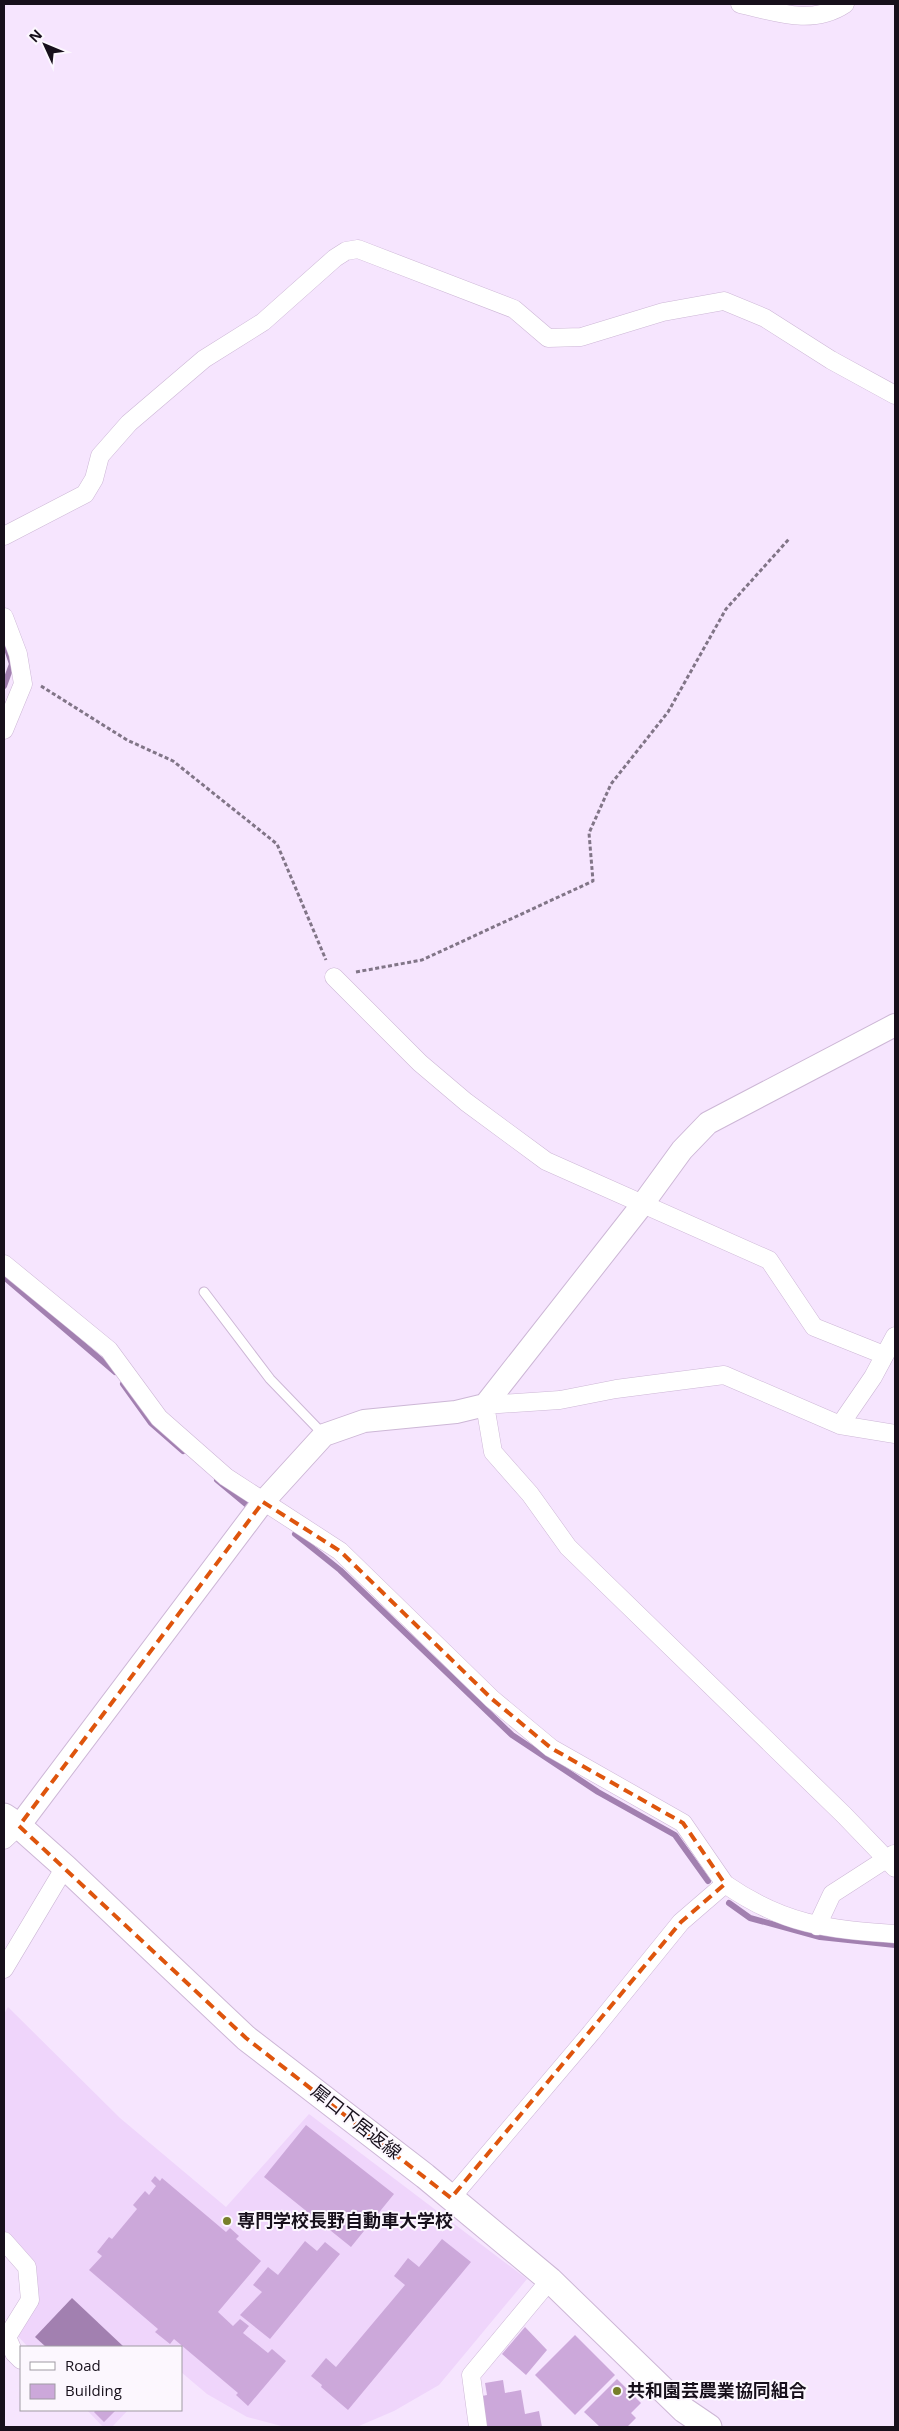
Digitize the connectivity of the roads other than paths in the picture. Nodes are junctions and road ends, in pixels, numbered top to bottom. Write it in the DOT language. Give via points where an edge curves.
graph roads {
  1 [pos="740,4"];
  2 [pos="845,4"];
  3 [pos="895,395"];
  4 [pos="4,536"];
  5 [pos="4,617"];
  6 [pos="4,730"];
  7 [pos="334,977"];
  8 [pos="895,1026"];
  9 [pos="642,1205"];
  10 [pos="4,1264"];
  11 [pos="204,1292"];
  12 [pos="895,1336"];
  13 [pos="884,1354"];
  14 [pos="485,1405"];
  15 [pos="840,1426"];
  16 [pos="895,1434"];
  17 [pos="324,1435"];
  18 [pos="263,1502"];
  19 [pos="9,1827"];
  20 [pos="892,1860"];
  21 [pos="65,1867"];
  22 [pos="725,1884"];
  23 [pos="817,1926"];
  24 [pos="895,1934"];
  25 [pos="4,1969"];
  26 [pos="451,2198"];
  27 [pos="4,2241"];
  28 [pos="550,2280"];
  29 [pos="20,2359"];
  30 [pos="478,2427"];
  31 [pos="709,2427"];
  1 -- 2 [label="street" via="794,16 832,12"];
  3 -- 4 [label="street" via="831,360 765,318 724,300 670,310 581,337 548,338 514,309 358,248 335,258 263,322 204,359 129,423 100,456 94,479 85,494"];
  5 -- 6 [label="street" via="18,654 23,684"];
  7 -- 9 [label="street" via="420,1063 466,1102 546,1161"];
  8 -- 9 [label="street" via="708,1123 682,1150"];
  9 -- 13 [label="street" via="769,1260 814,1327"];
  9 -- 14 [label="street"];
  10 -- 18 [label="street" via="109,1350 159,1418 226,1477"];
  11 -- 17 [label="lane" via="270,1379"];
  12 -- 13 [label="street"];
  13 -- 15 [label="street" via="873,1377"];
  14 -- 15 [label="street" via="560,1400 724,1375"];
  14 -- 17 [label="street" via="456,1412 364,1421"];
  14 -- 20 [label="street" via="493,1452 530,1494 568,1547"];
  15 -- 16 [label="street"];
  17 -- 18 [label="street"];
  18 -- 19 [label="street"];
  18 -- 22 [label="street" via="340,1551 492,1699 551,1748 683,1823"];
  19 -- 21 [label="main road, 犀口下居返線"];
  20 -- 23 [label="street" via="832,1894"];
  21 -- 25 [label="street"];
  21 -- 26 [label="main road, 犀口下居返線" via="246,2038"];
  22 -- 23 [label="street" via="750,1901"];
  22 -- 26 [label="street" via="681,1922"];
  23 -- 24 [label="street"];
  26 -- 28 [label="main road, 犀口下居返線"];
  27 -- 29 [label="street" via="27,2267 30,2300 7,2337"];
  28 -- 30 [label="street" via="471,2375"];
  28 -- 31 [label="main road, 犀口下居返線" via="684,2410"];
}
